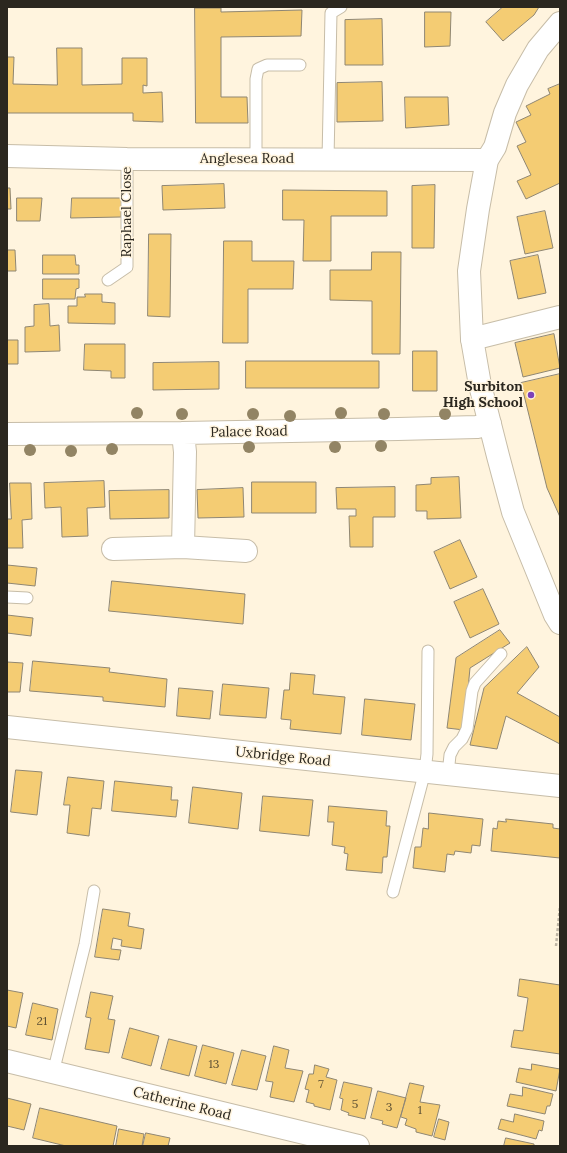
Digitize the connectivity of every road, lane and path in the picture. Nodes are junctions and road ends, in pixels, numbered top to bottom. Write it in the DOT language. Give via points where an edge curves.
graph roads {
  1 [pos="341,7"];
  2 [pos="560,23"];
  3 [pos="300,65"];
  4 [pos="7,156"];
  5 [pos="127,159"];
  6 [pos="256,159"];
  7 [pos="328,159"];
  8 [pos="487,160"];
  9 [pos="108,280"];
  10 [pos="560,317"];
  11 [pos="472,339"];
  12 [pos="490,424"];
  13 [pos="183,433"];
  14 [pos="7,434"];
  15 [pos="183,547"];
  16 [pos="113,549"];
  17 [pos="246,551"];
  18 [pos="7,596"];
  19 [pos="26,598"];
  20 [pos="560,623"];
  21 [pos="428,651"];
  22 [pos="501,654"];
  23 [pos="7,727"];
  24 [pos="425,772"];
  25 [pos="448,774"];
  26 [pos="560,786"];
  27 [pos="94,891"];
  28 [pos="393,892"];
  29 [pos="560,906"];
  30 [pos="556,946"];
  31 [pos="7,1062"];
  32 [pos="54,1073"];
  33 [pos="358,1146"];
  1 -- 7 [label="lane" via="331,13"];
  2 -- 8 [label="street" via="538,49 517,85"];
  3 -- 6 [label="lane" via="267,65 258,69"];
  4 -- 5 [label="street, Anglesea Road"];
  5 -- 6 [label="street, Anglesea Road"];
  5 -- 9 [label="lane, Raphael Close" via="127,267"];
  6 -- 7 [label="street, Anglesea Road"];
  7 -- 8 [label="street, Anglesea Road"];
  8 -- 11 [label="street" via="469,271"];
  10 -- 11 [label="street"];
  11 -- 12 [label="street"];
  12 -- 13 [label="street, Palace Road" via="477,427 418,429"];
  12 -- 20 [label="street" via="513,512"];
  13 -- 14 [label="street, Palace Road"];
  13 -- 15 [label="street"];
  15 -- 16 [label="street"];
  15 -- 17 [label="street"];
  18 -- 19 [label="lane"];
  21 -- 24 [label="lane"];
  22 -- 25 [label="lane" via="475,683 467,729 450,755"];
  23 -- 24 [label="street, Uxbridge Road"];
  24 -- 25 [label="street, Uxbridge Road"];
  24 -- 28 [label="lane"];
  25 -- 26 [label="street, Uxbridge Road"];
  27 -- 32 [label="lane" via="85,944"];
  29 -- 30 [label="path"];
  31 -- 32 [label="street, Catherine Road"];
  32 -- 33 [label="street, Catherine Road"];
}
